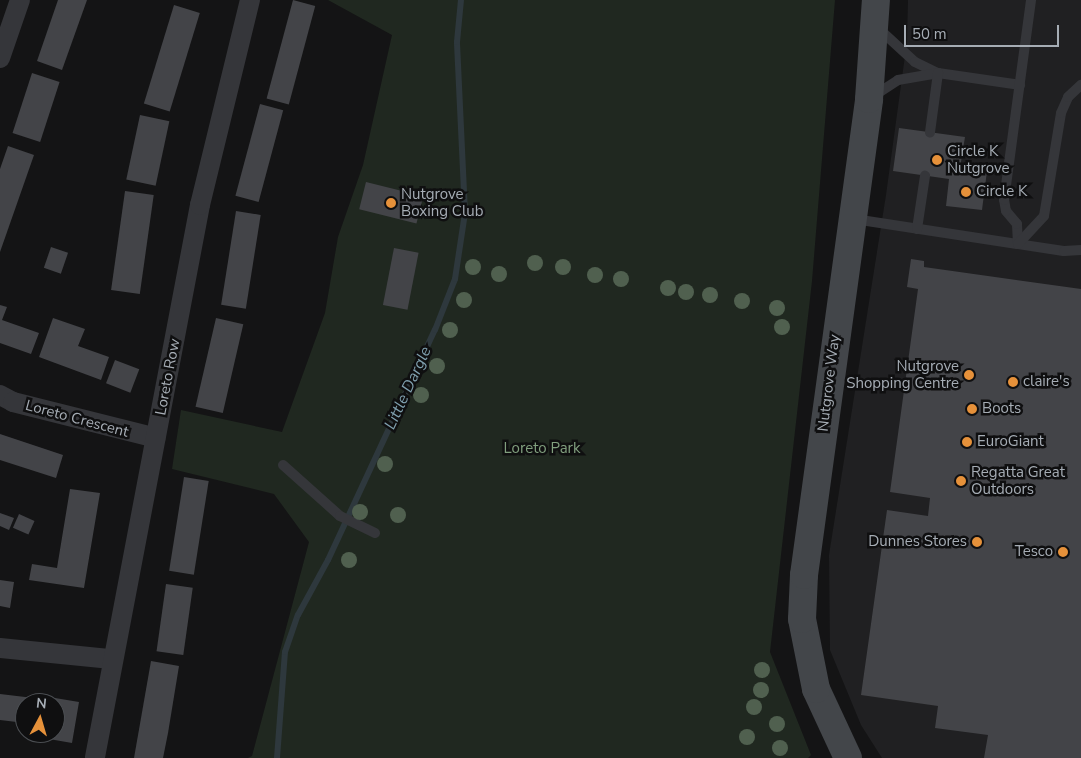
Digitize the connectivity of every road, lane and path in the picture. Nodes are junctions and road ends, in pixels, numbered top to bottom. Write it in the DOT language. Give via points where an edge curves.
graph roads {
  1 [pos="20,0"];
  2 [pos="250,0"];
  3 [pos="1031,0"];
  4 [pos="876,13"];
  5 [pos="0,58"];
  6 [pos="938,73"];
  7 [pos="1020,85"];
  8 [pos="1081,85"];
  9 [pos="1068,97"];
  10 [pos="1081,98"];
  11 [pos="869,99"];
  12 [pos="930,132"];
  13 [pos="925,176"];
  14 [pos="850,219"];
  15 [pos="917,229"];
  16 [pos="1018,244"];
  17 [pos="1081,250"];
  18 [pos="0,395"];
  19 [pos="156,438"];
  20 [pos="283,465"];
  21 [pos="375,533"];
  22 [pos="0,648"];
  23 [pos="111,659"];
  24 [pos="95,757"];
  25 [pos="845,757"];
  1 -- 5 [label="street"];
  2 -- 19 [label="street, Loreto Row" via="200,206"];
  3 -- 7 [label="lane"];
  4 -- 6 [label="lane" via="915,62"];
  4 -- 11 [label="street, Nutgrove Way"];
  6 -- 7 [label="lane"];
  6 -- 11 [label="lane" via="898,80"];
  6 -- 12 [label="lane"];
  7 -- 16 [label="lane" via="1004,200 1006,211 1017,224"];
  8 -- 9 [label="lane"];
  9 -- 10 [label="lane"];
  9 -- 16 [label="lane" via="1061,113 1044,216"];
  11 -- 14 [label="street, Nutgrove Way"];
  13 -- 15 [label="lane"];
  14 -- 15 [label="lane"];
  14 -- 25 [label="street, Nutgrove Way" via="804,575 802,618 816,689"];
  15 -- 16 [label="lane"];
  16 -- 17 [label="lane"];
  18 -- 19 [label="street, Loreto Crescent" via="40,409"];
  19 -- 23 [label="street, Loreto Row"];
  20 -- 21 [label="lane" via="340,516"];
  22 -- 23 [label="street"];
  23 -- 24 [label="street, Loreto Row"];
}
